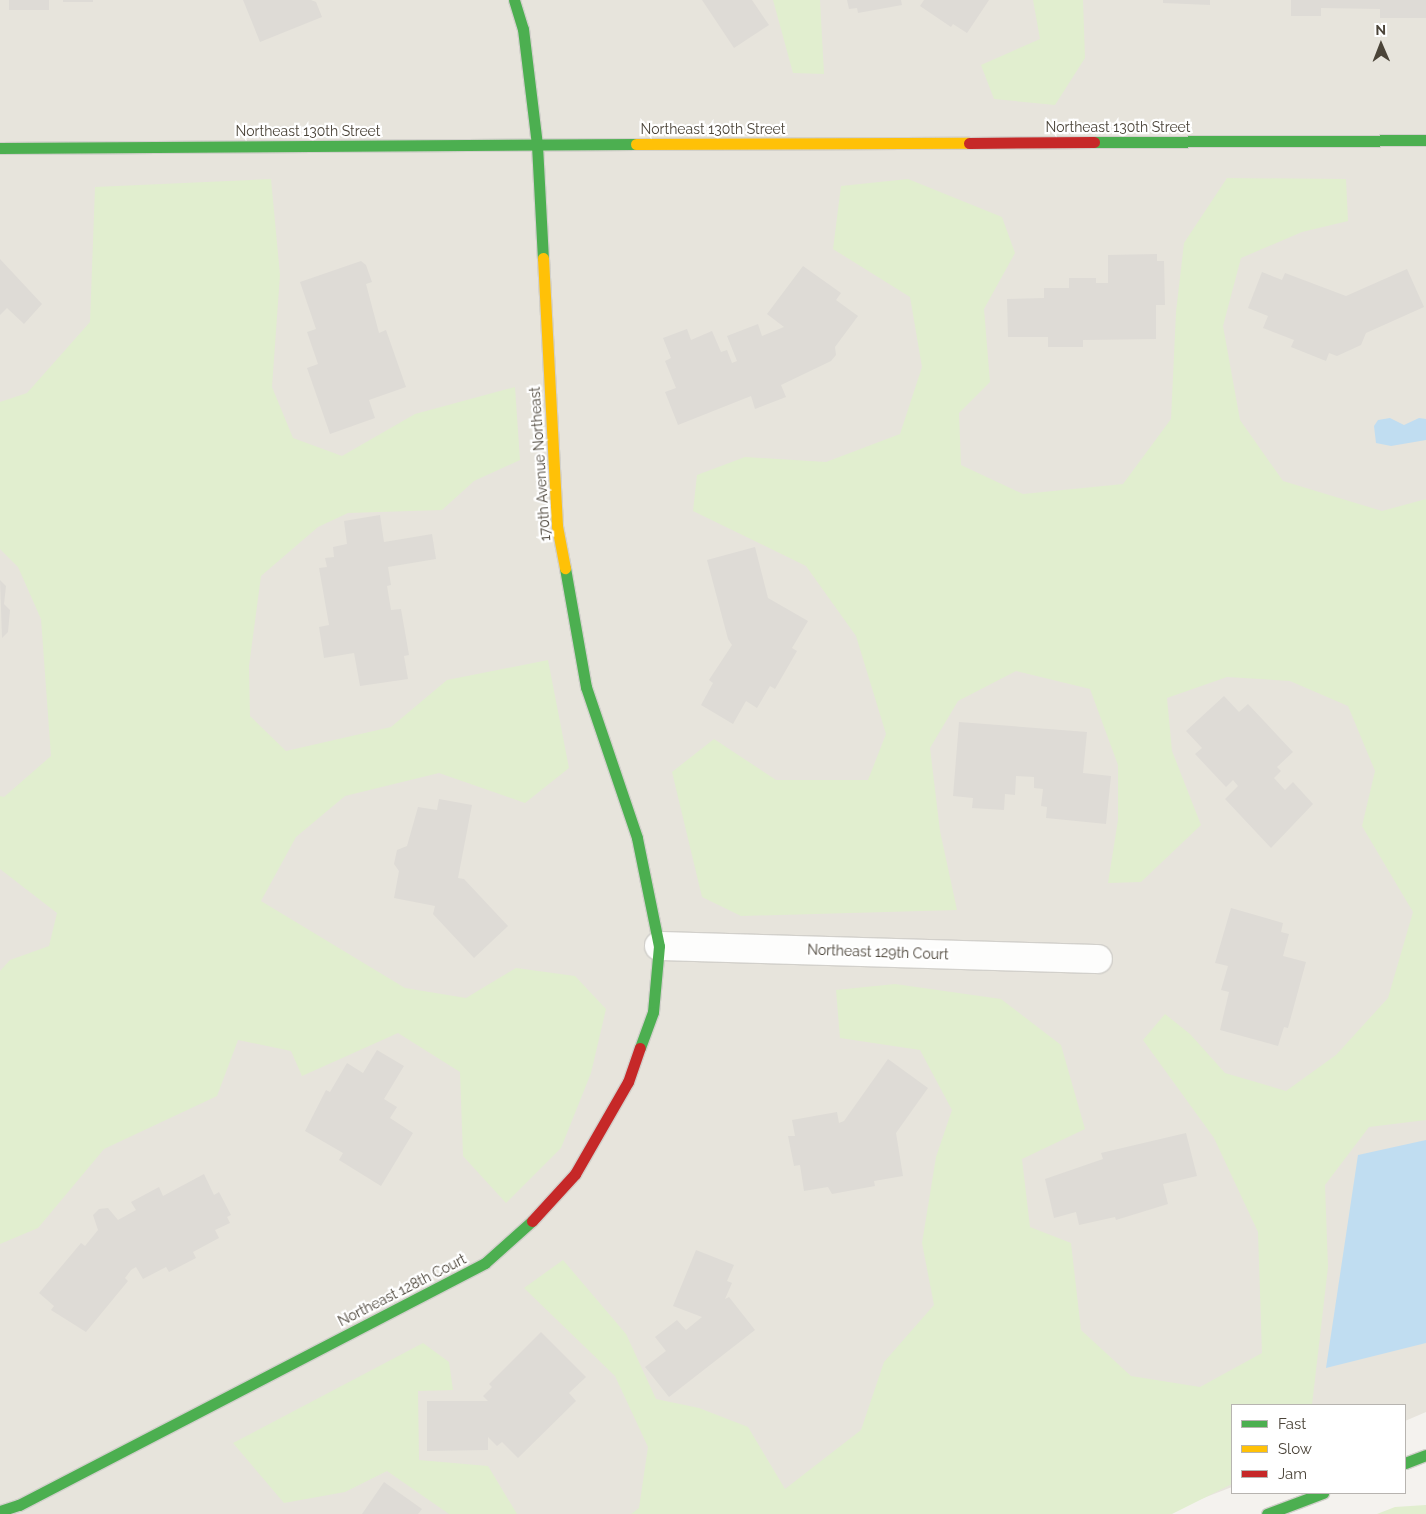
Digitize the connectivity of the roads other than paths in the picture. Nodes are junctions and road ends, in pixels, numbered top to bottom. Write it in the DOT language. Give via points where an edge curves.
graph roads {
  1 [pos="514,0"];
  2 [pos="1426,140"];
  3 [pos="537,145"];
  4 [pos="0,148"];
  5 [pos="659,946"];
  6 [pos="1098,959"];
  7 [pos="1426,1455"];
  8 [pos="1406,1463"];
  9 [pos="1320,1494"];
  10 [pos="0,1512"];
  11 [pos="1267,1514"];
  1 -- 3 [label="street, 170th Avenue Northeast" via="523,28"];
  2 -- 3 [label="street, Northeast 130th Street"];
  3 -- 4 [label="street, Northeast 130th Street"];
  3 -- 5 [label="street, 170th Avenue Northeast" via="557,526 586,687 637,838"];
  5 -- 6 [label="street, Northeast 129th Court"];
  5 -- 10 [label="street, Northeast 128th Court" via="652,1012 628,1082 575,1174 524,1229 485,1263"];
  7 -- 8 [label="street"];
  9 -- 11 [label="street"];
}
